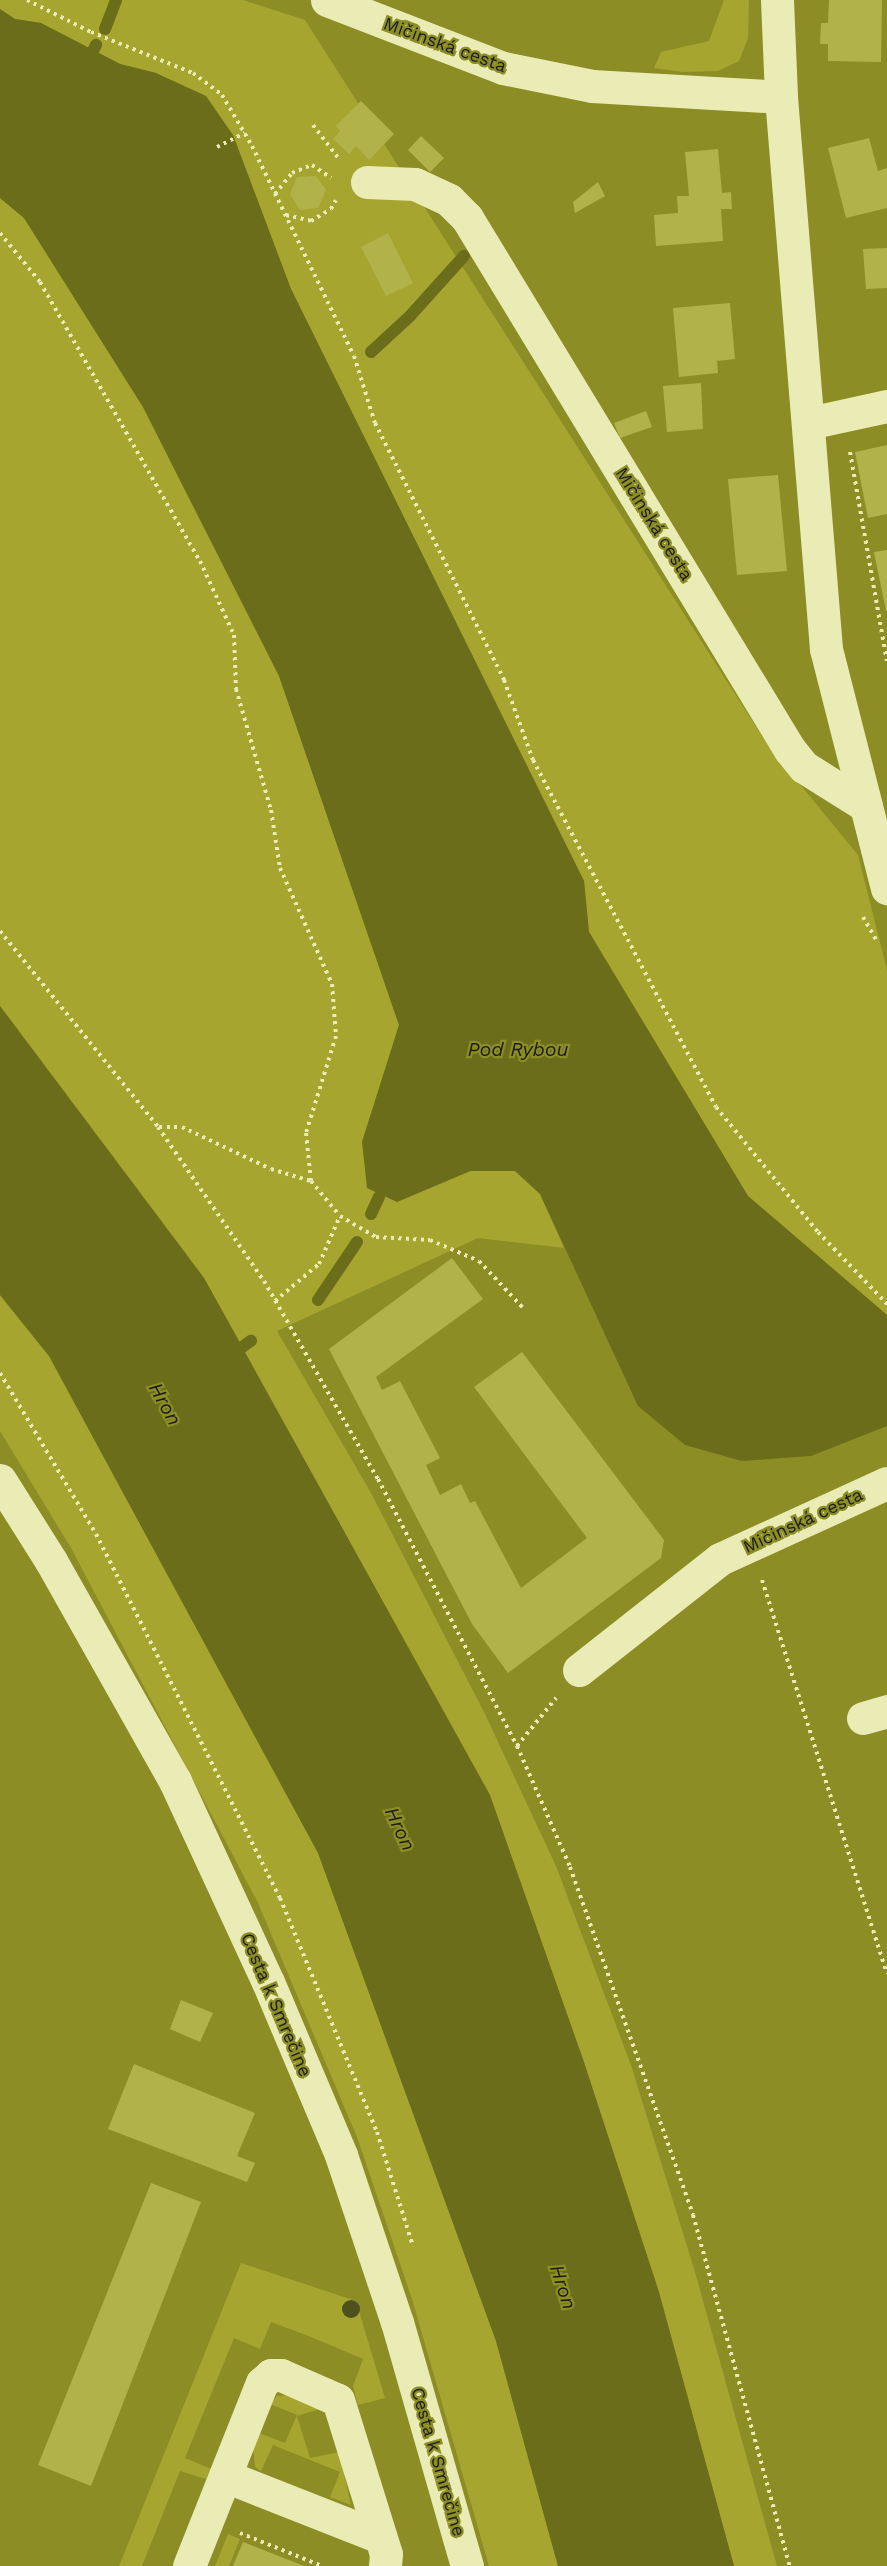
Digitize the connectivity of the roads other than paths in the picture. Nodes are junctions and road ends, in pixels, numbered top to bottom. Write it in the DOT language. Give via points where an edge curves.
graph roads {
  1 [pos="327,0"];
  2 [pos="777,0"];
  3 [pos="781,97"];
  4 [pos="353,187"];
  5 [pos="887,406"];
  6 [pos="809,423"];
  7 [pos="867,806"];
  8 [pos="887,888"];
  9 [pos="0,1480"];
  10 [pos="887,1483"];
  11 [pos="579,1670"];
  12 [pos="225,2476"];
  13 [pos="383,2551"];
  14 [pos="189,2566"];
  15 [pos="467,2566"];
  1 -- 3 [label="street, Mičinská cesta" via="503,68 592,86"];
  2 -- 3 [label="street"];
  3 -- 6 [label="street"];
  4 -- 7 [label="street, Mičinská cesta" via="415,184 449,200 467,218 790,750 804,767"];
  5 -- 6 [label="street"];
  6 -- 7 [label="street" via="826,649"];
  7 -- 8 [label="street"];
  9 -- 15 [label="street, Cesta k Smrečine" via="51,1561 175,1781 268,1982 340,2155 390,2299"];
  10 -- 11 [label="street, Mičinská cesta" via="720,1559"];
  12 -- 13 [label="street"];
  12 -- 13 [label="street" via="262,2382 271,2375 330,2393 343,2408"];
  12 -- 14 [label="street"];
}
